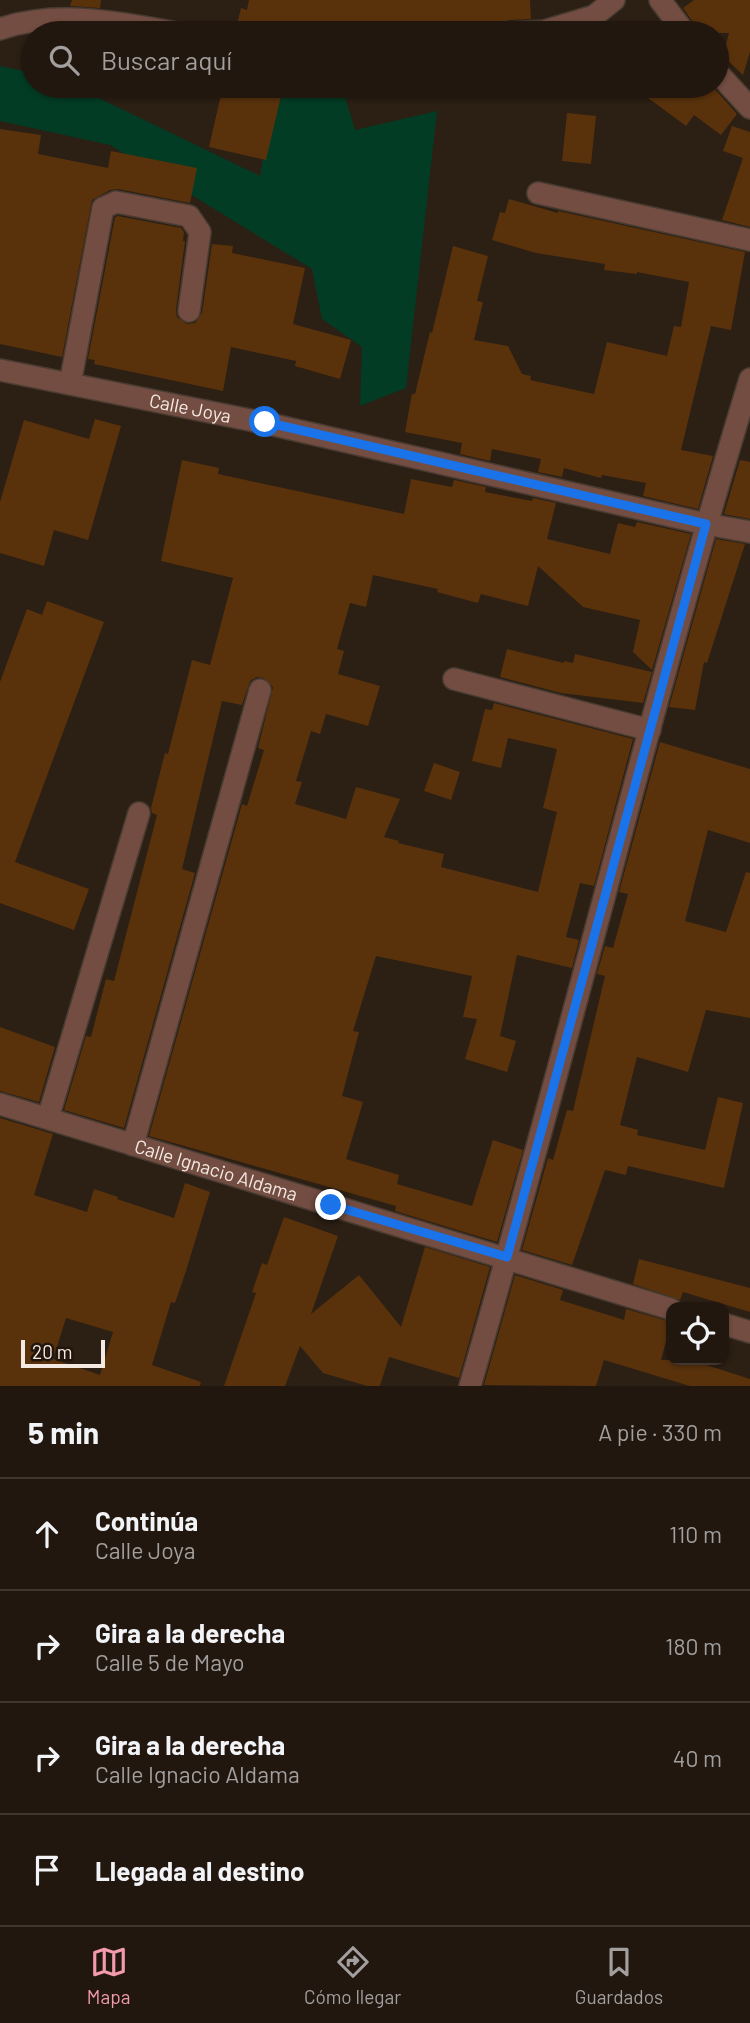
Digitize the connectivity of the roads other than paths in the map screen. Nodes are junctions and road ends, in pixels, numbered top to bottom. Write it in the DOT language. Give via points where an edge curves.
graph roads {
  1 [pos="614,0"];
  2 [pos="660,0"];
  3 [pos="21,21"];
  4 [pos="22,21"];
  5 [pos="102,21"];
  6 [pos="577,21"];
  7 [pos="676,21"];
  8 [pos="0,29"];
  9 [pos="729,85"];
  10 [pos="750,108"];
  11 [pos="538,193"];
  12 [pos="750,240"];
  13 [pos="189,311"];
  14 [pos="0,370"];
  15 [pos="750,379"];
  16 [pos="70,384"];
  17 [pos="706,524"];
  18 [pos="750,532"];
  19 [pos="454,680"];
  20 [pos="260,690"];
  21 [pos="650,730"];
  22 [pos="139,813"];
  23 [pos="0,1104"];
  24 [pos="48,1118"];
  25 [pos="133,1144"];
  26 [pos="507,1257"];
  27 [pos="666,1307"];
  28 [pos="729,1326"];
  29 [pos="750,1332"];
  30 [pos="470,1386"];
  1 -- 6 [label="street" via="594,16"];
  2 -- 7 [label="street"];
  3 -- 8 [label="street"];
  4 -- 5 [label="street"];
  9 -- 10 [label="street"];
  11 -- 12 [label="street"];
  13 -- 16 [label="street" via="201,232 190,216 116,202 103,208"];
  14 -- 16 [label="street, Calle Joya"];
  15 -- 17 [label="street"];
  16 -- 17 [label="street, Calle Joya" via="265,422"];
  17 -- 18 [label="street, Calle Joya"];
  17 -- 21 [label="street"];
  19 -- 21 [label="street"];
  20 -- 25 [label="street"];
  21 -- 26 [label="street"];
  22 -- 24 [label="street"];
  23 -- 24 [label="street, Calle Ignacio Aldama"];
  24 -- 25 [label="street, Calle Ignacio Aldama"];
  25 -- 26 [label="street, Calle Ignacio Aldama"];
  26 -- 27 [label="street, Calle Ignacio Aldama"];
  26 -- 30 [label="street"];
  28 -- 29 [label="street"];
}
